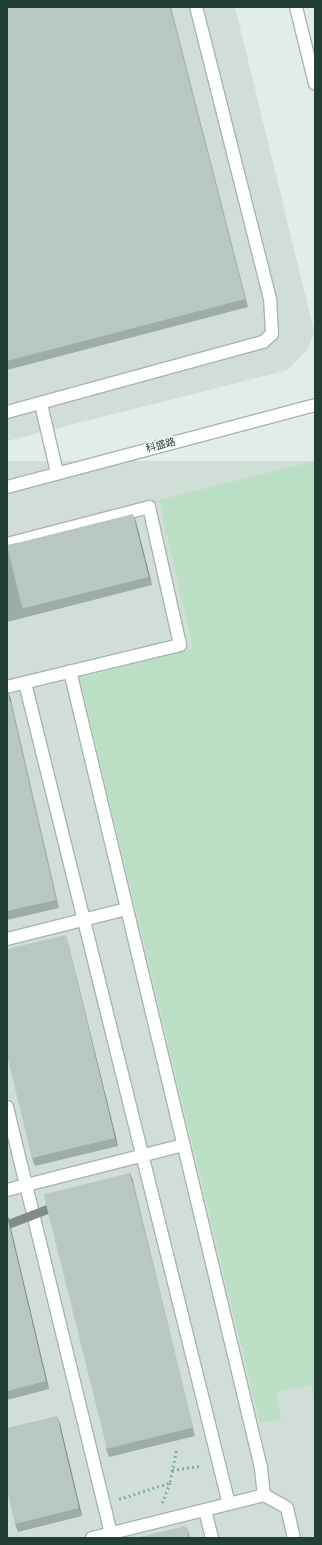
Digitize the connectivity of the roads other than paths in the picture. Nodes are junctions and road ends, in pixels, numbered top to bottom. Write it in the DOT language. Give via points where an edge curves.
graph roads {
  1 [pos="196,7"];
  2 [pos="296,7"];
  3 [pos="310,40"];
  4 [pos="315,84"];
  5 [pos="41,404"];
  6 [pos="315,405"];
  7 [pos="7,412"];
  8 [pos="57,474"];
  9 [pos="7,487"];
  10 [pos="7,544"];
  11 [pos="70,671"];
  12 [pos="25,683"];
  13 [pos="7,687"];
  14 [pos="126,909"];
  15 [pos="83,920"];
  16 [pos="7,939"];
  17 [pos="7,1107"];
  18 [pos="183,1145"];
  19 [pos="142,1156"];
  20 [pos="26,1185"];
  21 [pos="7,1190"];
  22 [pos="264,1495"];
  23 [pos="229,1504"];
  24 [pos="205,1510"];
  25 [pos="111,1533"];
  26 [pos="92,1538"];
  27 [pos="212,1538"];
  28 [pos="294,1538"];
  1 -- 5 [label="street" via="270,298 272,334 264,342"];
  2 -- 3 [label="street"];
  3 -- 4 [label="street"];
  5 -- 7 [label="street"];
  5 -- 8 [label="street"];
  6 -- 8 [label="street, 科盛路"];
  8 -- 9 [label="street, 科盛路"];
  10 -- 11 [label="street" via="149,507 180,645"];
  11 -- 12 [label="street"];
  11 -- 14 [label="street"];
  12 -- 13 [label="street"];
  12 -- 15 [label="street"];
  14 -- 15 [label="street"];
  14 -- 18 [label="street"];
  15 -- 16 [label="street"];
  15 -- 19 [label="street"];
  17 -- 20 [label="street"];
  18 -- 19 [label="street"];
  18 -- 22 [label="street" via="261,1468"];
  19 -- 20 [label="street"];
  19 -- 23 [label="street"];
  20 -- 21 [label="street"];
  20 -- 25 [label="street"];
  22 -- 23 [label="street"];
  22 -- 28 [label="street" via="287,1508"];
  23 -- 24 [label="street"];
  24 -- 25 [label="street"];
  24 -- 27 [label="street"];
  25 -- 26 [label="street"];
}
